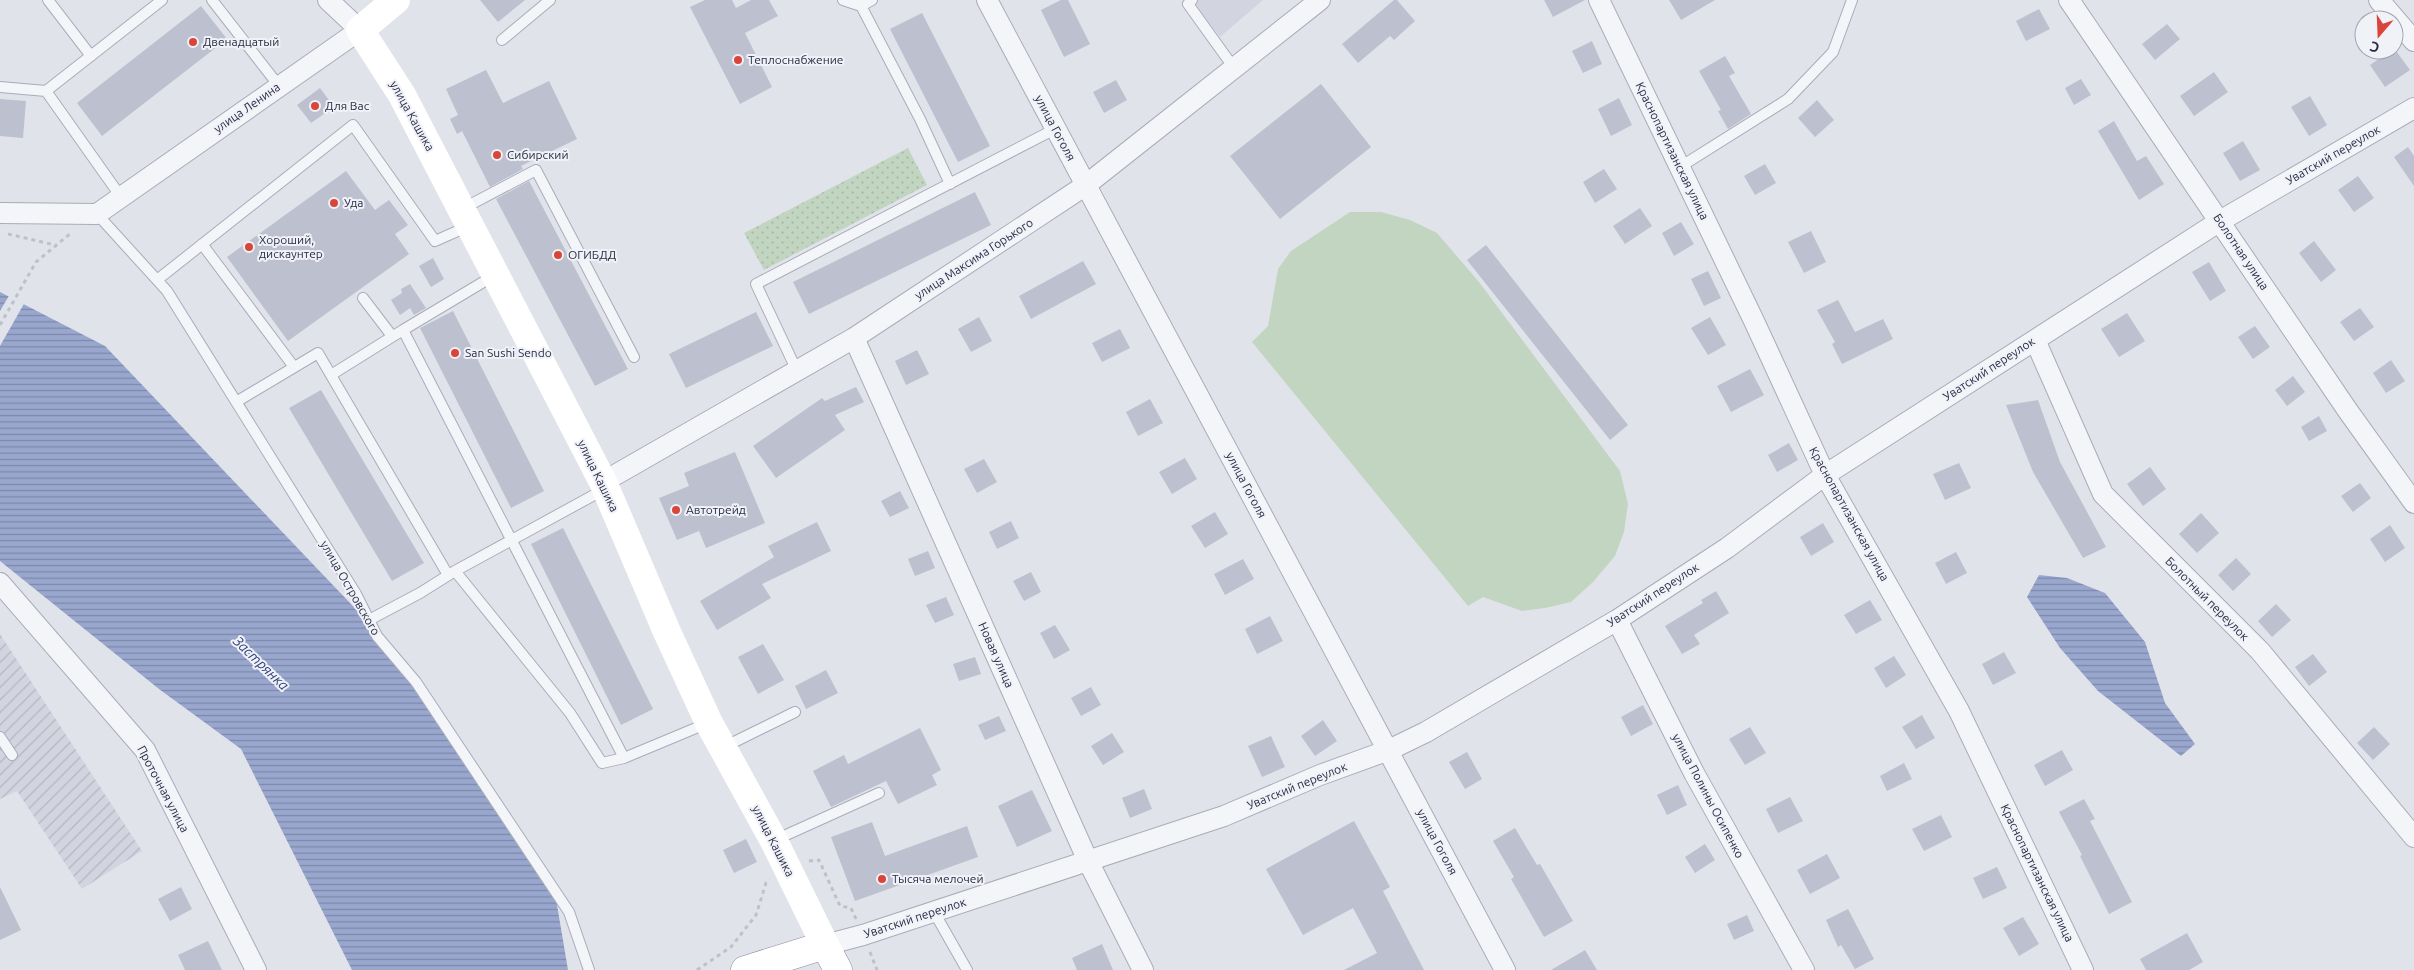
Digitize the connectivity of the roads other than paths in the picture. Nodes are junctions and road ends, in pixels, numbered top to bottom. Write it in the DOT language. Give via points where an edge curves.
graph roads {
  1 [pos="48,0"];
  2 [pos="162,0"];
  3 [pos="212,0"];
  4 [pos="328,0"];
  5 [pos="396,0"];
  6 [pos="550,0"];
  7 [pos="842,0"];
  8 [pos="872,0"];
  9 [pos="987,0"];
  10 [pos="1192,0"];
  11 [pos="1320,0"];
  12 [pos="1599,0"];
  13 [pos="1852,0"];
  14 [pos="2069,0"];
  15 [pos="2379,0"];
  16 [pos="859,3"];
  17 [pos="360,30"];
  18 [pos="502,40"];
  19 [pos="2414,41"];
  20 [pos="92,56"];
  21 [pos="1234,68"];
  22 [pos="279,86"];
  23 [pos="0,87"];
  24 [pos="46,91"];
  25 [pos="2414,108"];
  26 [pos="1055,129"];
  27 [pos="1680,167"];
  28 [pos="950,184"];
  29 [pos="1086,185"];
  30 [pos="121,197"];
  31 [pos="0,213"];
  32 [pos="97,214"];
  33 [pos="465,218"];
  34 [pos="2220,221"];
  35 [pos="202,244"];
  36 [pos="495,275"];
  37 [pos="157,280"];
  38 [pos="363,298"];
  39 [pos="403,330"];
  40 [pos="392,336"];
  41 [pos="854,338"];
  42 [pos="2034,340"];
  43 [pos="634,357"];
  44 [pos="294,367"];
  45 [pos="797,371"];
  46 [pos="331,375"];
  47 [pos="236,402"];
  48 [pos="1825,475"];
  49 [pos="605,485"];
  50 [pos="2414,502"];
  51 [pos="513,539"];
  52 [pos="451,573"];
  53 [pos="0,583"];
  54 [pos="369,620"];
  55 [pos="1616,620"];
  56 [pos="795,712"];
  57 [pos="709,723"];
  58 [pos="0,736"];
  59 [pos="723,748"];
  60 [pos="1389,750"];
  61 [pos="12,755"];
  62 [pos="624,758"];
  63 [pos="879,793"];
  64 [pos="2414,837"];
  65 [pos="774,841"];
  66 [pos="1088,861"];
  67 [pos="934,912"];
  68 [pos="825,945"];
  69 [pos="256,970"];
  70 [pos="589,970"];
  71 [pos="745,970"];
  72 [pos="838,970"];
  73 [pos="967,970"];
  74 [pos="1143,970"];
  75 [pos="1505,970"];
  76 [pos="1804,970"];
  77 [pos="2083,970"];
  1 -- 20 [label="lane"];
  2 -- 20 [label="lane"];
  3 -- 22 [label="lane"];
  4 -- 17 [label="street, улица Кашика"];
  5 -- 17 [label="main road, улица Ленина"];
  6 -- 18 [label="lane"];
  7 -- 16 [label="lane"];
  8 -- 16 [label="lane"];
  9 -- 26 [label="street, улица Гоголя"];
  10 -- 21 [label="lane" via="1188,4"];
  11 -- 21 [label="street, улица Максима Горького"];
  12 -- 27 [label="street, Краснопартизанская улица"];
  13 -- 27 [label="lane" via="1833,52 1788,99"];
  14 -- 34 [label="street, Болотная улица"];
  15 -- 19 [label="street"];
  16 -- 28 [label="lane"];
  17 -- 22 [label="street, улица Ленина"];
  17 -- 33 [label="main road, улица Кашика" via="402,95"];
  20 -- 24 [label="lane"];
  21 -- 29 [label="street, улица Максима Горького"];
  22 -- 30 [label="street, улица Ленина"];
  23 -- 24 [label="lane"];
  24 -- 30 [label="lane"];
  25 -- 34 [label="street, Уватский переулок"];
  26 -- 28 [label="lane"];
  26 -- 29 [label="street, улица Гоголя"];
  27 -- 48 [label="street, Краснопартизанская улица"];
  28 -- 45 [label="lane" via="756,284"];
  29 -- 41 [label="street, улица Максима Горького"];
  29 -- 60 [label="street, улица Гоголя"];
  30 -- 32 [label="street, улица Ленина"];
  31 -- 32 [label="street"];
  32 -- 37 [label="lane, улица Островского"];
  33 -- 35 [label="lane" via="435,241 354,125"];
  33 -- 36 [label="main road, улица Кашика"];
  33 -- 43 [label="lane" via="536,170"];
  34 -- 42 [label="street, Уватский переулок"];
  34 -- 50 [label="street, Болотная улица" via="2348,411"];
  35 -- 37 [label="lane"];
  35 -- 44 [label="lane"];
  36 -- 39 [label="lane"];
  36 -- 49 [label="main road, улица Кашика"];
  37 -- 47 [label="lane, улица Островского"];
  38 -- 40 [label="lane"];
  39 -- 40 [label="lane"];
  39 -- 51 [label="lane"];
  40 -- 46 [label="lane"];
  41 -- 45 [label="street, улица Максима Горького"];
  41 -- 66 [label="street, Новая улица"];
  42 -- 48 [label="street, Уватский переулок"];
  42 -- 64 [label="street, Болотный переулок" via="2103,494 2260,651"];
  44 -- 46 [label="lane" via="318,353"];
  44 -- 47 [label="lane"];
  45 -- 49 [label="street, улица Максима Горького"];
  46 -- 52 [label="lane"];
  47 -- 54 [label="lane, улица Островского"];
  48 -- 55 [label="street, Уватский переулок" via="1727,548"];
  48 -- 77 [label="street, Краснопартизанская улица" via="1959,711"];
  49 -- 51 [label="lane"];
  49 -- 57 [label="main road, улица Кашика"];
  51 -- 52 [label="lane"];
  51 -- 62 [label="lane"];
  52 -- 54 [label="lane"];
  52 -- 62 [label="lane" via="570,713 602,762"];
  53 -- 69 [label="street, Проточная улица" via="145,750"];
  54 -- 70 [label="lane, улица Островского" via="377,636 416,682 569,912"];
  55 -- 60 [label="street, Уватский переулок" via="1426,732"];
  55 -- 76 [label="street, улица Полины Осипенко" via="1694,773"];
  56 -- 59 [label="lane"];
  57 -- 59 [label="main road, улица Кашика"];
  57 -- 62 [label="lane"];
  58 -- 61 [label="lane"];
  59 -- 65 [label="main road, улица Кашика"];
  60 -- 66 [label="street, Уватский переулок" via="1224,816"];
  60 -- 75 [label="street, улица Гоголя"];
  63 -- 65 [label="lane"];
  65 -- 68 [label="main road, улица Кашика"];
  66 -- 67 [label="street, Уватский переулок"];
  66 -- 74 [label="street, Новая улица"];
  67 -- 68 [label="street, Уватский переулок"];
  67 -- 73 [label="lane"];
  68 -- 71 [label="main road"];
  68 -- 72 [label="main road, улица Кашика"];
}
